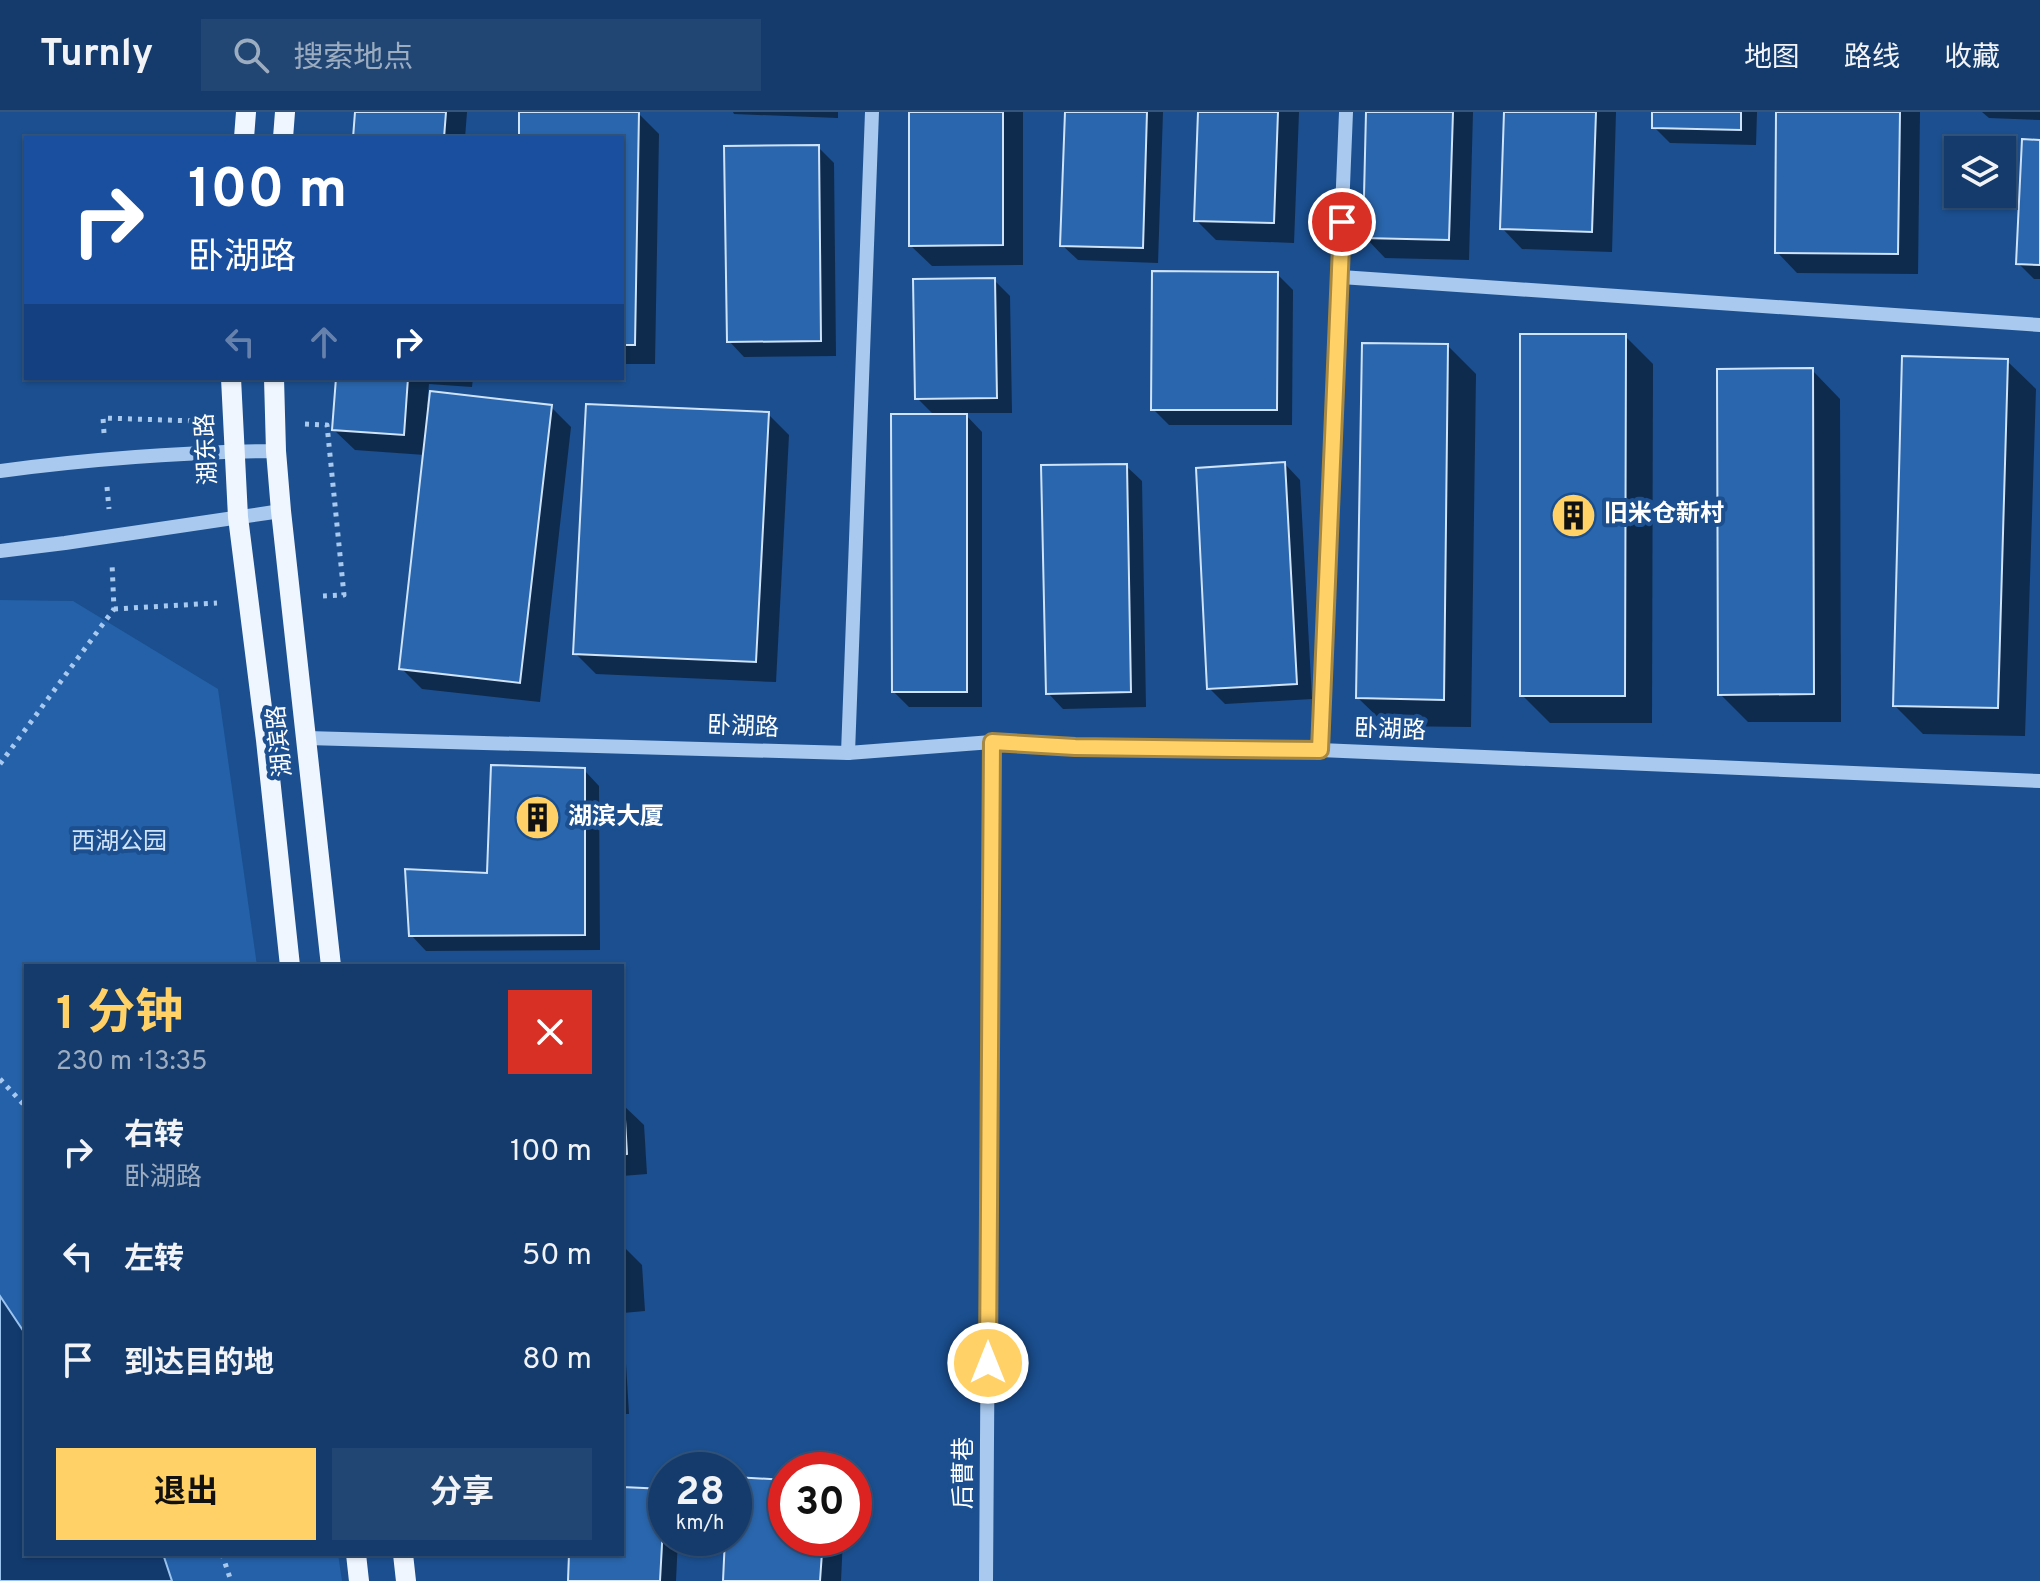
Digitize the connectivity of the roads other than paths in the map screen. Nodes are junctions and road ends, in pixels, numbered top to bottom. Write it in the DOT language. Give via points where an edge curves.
graph roads {
  1 [pos="246,112"];
  2 [pos="285,112"];
  3 [pos="872,112"];
  4 [pos="1346,112"];
  5 [pos="244,136"];
  6 [pos="283,136"];
  7 [pos="1341,277"];
  8 [pos="2040,325"];
  9 [pos="231,380"];
  10 [pos="274,380"];
  11 [pos="276,451"];
  12 [pos="234,452"];
  13 [pos="0,471"];
  14 [pos="281,511"];
  15 [pos="238,517"];
  16 [pos="0,551"];
  17 [pos="307,738"];
  18 [pos="992,742"];
  19 [pos="1320,750"];
  20 [pos="848,753"];
  21 [pos="2040,781"];
  22 [pos="290,964"];
  23 [pos="331,964"];
  24 [pos="356,1556"];
  25 [pos="403,1556"];
  26 [pos="359,1581"];
  27 [pos="406,1581"];
  28 [pos="986,1581"];
  1 -- 5 [label="main road"];
  2 -- 6 [label="main road"];
  3 -- 20 [label="street"];
  4 -- 7 [label="street"];
  7 -- 8 [label="street"];
  7 -- 19 [label="street"];
  9 -- 12 [label="main road, 湖东路"];
  10 -- 11 [label="main road"];
  11 -- 12 [label="street"];
  11 -- 14 [label="main road, 湖滨路"];
  12 -- 13 [label="street"];
  12 -- 15 [label="main road, 湖东路"];
  14 -- 15 [label="street"];
  14 -- 17 [label="main road, 湖滨路"];
  15 -- 16 [label="street"];
  15 -- 22 [label="main road, 湖滨路"];
  17 -- 20 [label="street, 卧湖路"];
  17 -- 23 [label="main road, 湖滨路"];
  18 -- 19 [label="street, 卧湖路"];
  18 -- 20 [label="street, 卧湖路"];
  18 -- 28 [label="street, 后曹巷"];
  19 -- 21 [label="street, 卧湖路"];
  24 -- 26 [label="main road"];
  25 -- 27 [label="main road"];
}
